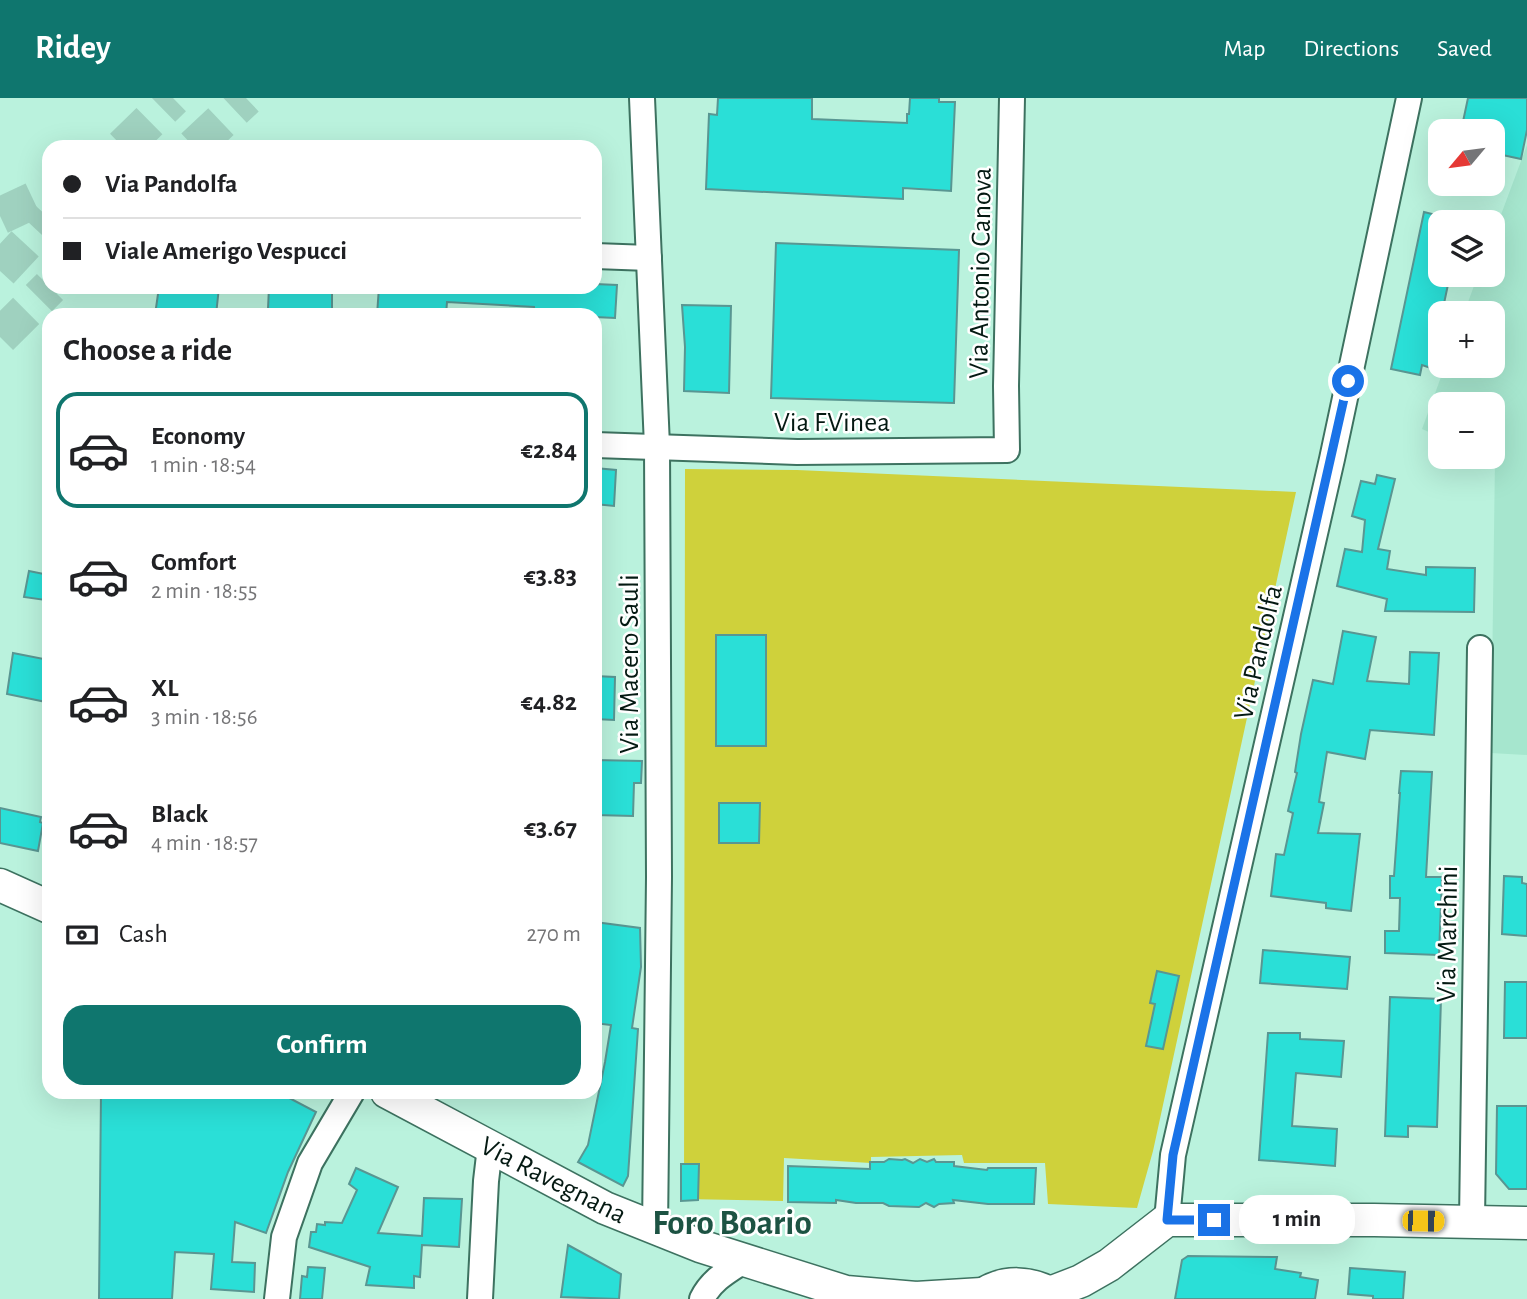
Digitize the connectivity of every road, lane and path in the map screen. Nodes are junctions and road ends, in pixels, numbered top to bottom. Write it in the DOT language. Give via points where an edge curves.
graph roads {
  1 [pos="642,98"];
  2 [pos="1013,98"];
  3 [pos="1409,98"];
  4 [pos="602,256"];
  5 [pos="649,258"];
  6 [pos="602,445"];
  7 [pos="657,446"];
  8 [pos="1007,450"];
  9 [pos="1480,648"];
  10 [pos="0,885"];
  11 [pos="0,896"];
  12 [pos="42,903"];
  13 [pos="42,905"];
  14 [pos="348,1099"];
  15 [pos="400,1099"];
  16 [pos="490,1147"];
  17 [pos="1167,1220"];
  18 [pos="1472,1222"];
  19 [pos="1527,1223"];
  20 [pos="656,1230"];
  21 [pos="745,1260"];
  22 [pos="852,1295"];
  23 [pos="1054,1296"];
  24 [pos="980,1297"];
  25 [pos="277,1299"];
  26 [pos="480,1299"];
  27 [pos="702,1299"];
  1 -- 5 [label="street, Via Macero Sauli"];
  2 -- 8 [label="street, Via Antonio Canova"];
  3 -- 17 [label="street, Via Pandolfa" via="1173,1155"];
  4 -- 5 [label="street"];
  5 -- 7 [label="street, Via Macero Sauli"];
  6 -- 7 [label="street, Via F.Vinea"];
  7 -- 8 [label="street, Via F.Vinea" via="797,452"];
  7 -- 20 [label="street, Via Macero Sauli"];
  9 -- 18 [label="street, Via Marchini"];
  10 -- 12 [label="main road"];
  11 -- 13 [label="main road"];
  14 -- 25 [label="street" via="310,1163 284,1237"];
  15 -- 16 [label="main road, Via Ravegnana"];
  16 -- 20 [label="main road, Via Ravegnana"];
  16 -- 26 [label="street"];
  17 -- 18 [label="main road"];
  17 -- 23 [label="main road" via="1109,1265"];
  18 -- 19 [label="main road"];
  20 -- 21 [label="main road, Via Ravegnana"];
  21 -- 22 [label="main road, Via Ravegnana"];
  21 -- 27 [label="street" via="719,1277"];
  22 -- 24 [label="main road, Via Ravegnana"];
  23 -- 24 [label="main road, Via Ravegnana" via="1038,1287 1013,1284"];
}
